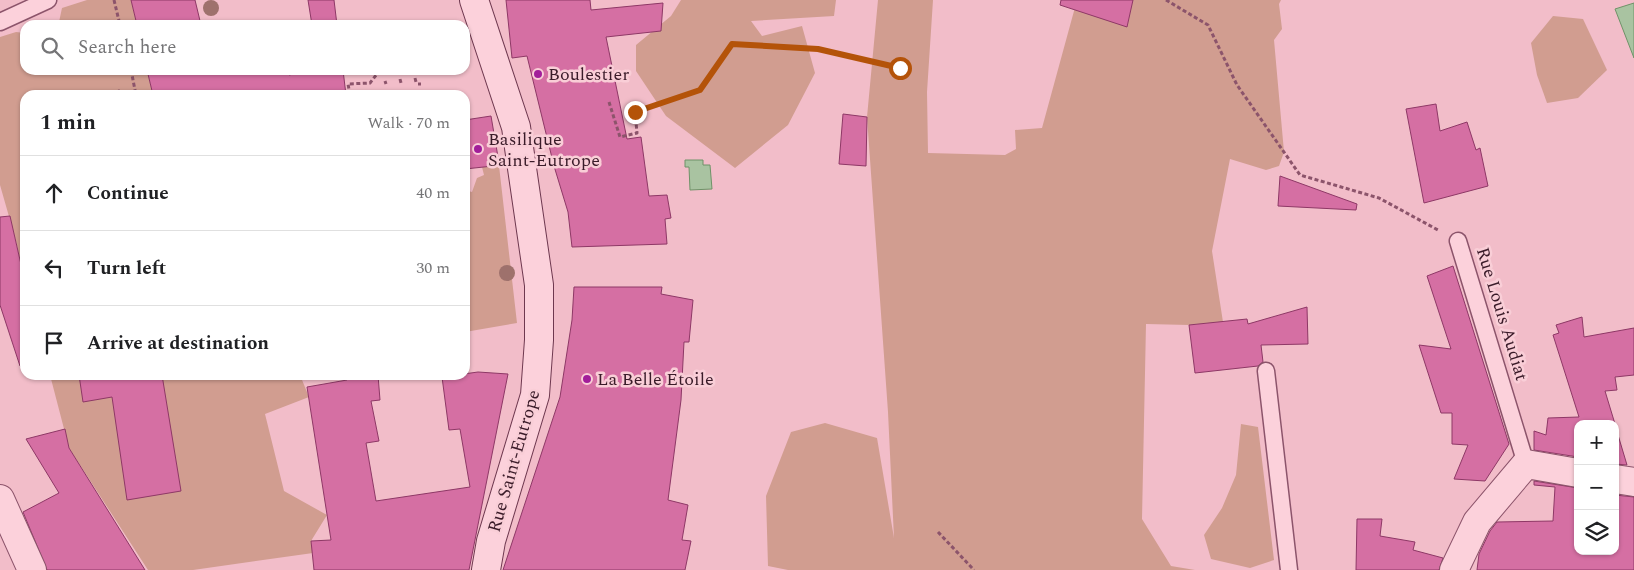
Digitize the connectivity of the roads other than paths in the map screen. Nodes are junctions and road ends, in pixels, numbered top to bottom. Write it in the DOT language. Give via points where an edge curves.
graph roads {
  1 [pos="48,0"];
  2 [pos="474,0"];
  3 [pos="0,22"];
  4 [pos="1458,241"];
  5 [pos="1266,372"];
  6 [pos="1526,464"];
  7 [pos="1574,472"];
  8 [pos="1619,480"];
  9 [pos="1634,482"];
  10 [pos="0,499"];
  11 [pos="32,570"];
  12 [pos="486,570"];
  13 [pos="1288,570"];
  14 [pos="1454,570"];
  1 -- 3 [label="lane"];
  2 -- 12 [label="street, Rue Saint-Eutrope" via="516,127 539,285 535,395 491,541"];
  4 -- 6 [label="lane, Rue Louis Audiat"];
  5 -- 13 [label="lane"];
  6 -- 7 [label="street"];
  6 -- 14 [label="street" via="1477,522"];
  8 -- 9 [label="street"];
  10 -- 11 [label="street"];
}
